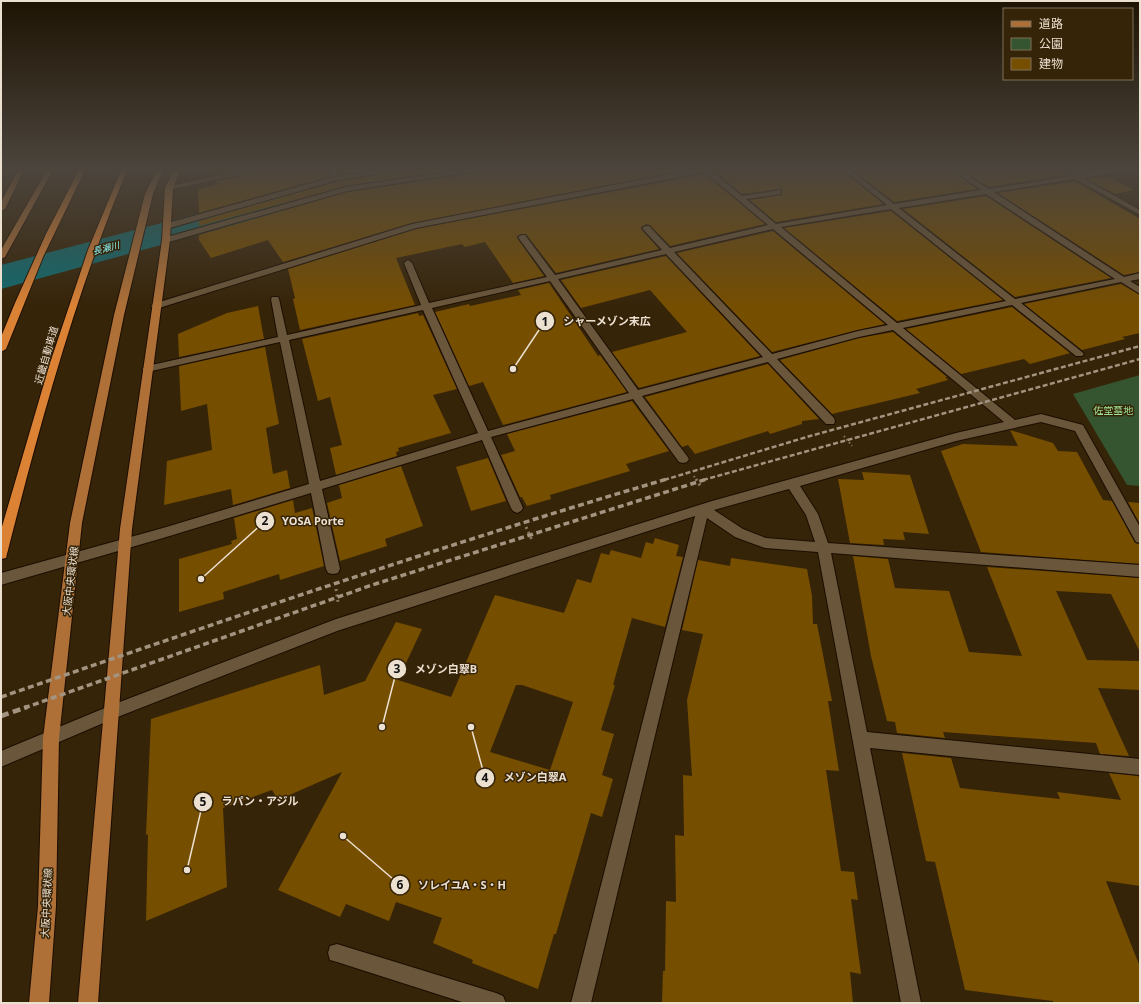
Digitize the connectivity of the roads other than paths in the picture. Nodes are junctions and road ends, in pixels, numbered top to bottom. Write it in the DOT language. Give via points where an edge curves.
graph roads {
  1 [pos="25,215"];
  2 [pos="59,215"];
  3 [pos="106,215"];
  4 [pos="144,215"];
  5 [pos="168,215"];
  6 [pos="206,215"];
  7 [pos="255,215"];
  8 [pos="471,215"];
  9 [pos="761,215"];
  10 [pos="841,215"];
  11 [pos="904,215"];
  12 [pos="1023,215"];
  13 [pos="167,226"];
  14 [pos="775,226"];
  15 [pos="646,228"];
  16 [pos="522,237"];
  17 [pos="166,240"];
  18 [pos="670,251"];
  19 [pos="1,257"];
  20 [pos="408,263"];
  21 [pos="1140,276"];
  22 [pos="553,278"];
  23 [pos="1123,280"];
  24 [pos="1140,291"];
  25 [pos="275,299"];
  26 [pos="1013,303"];
  27 [pos="156,306"];
  28 [pos="426,307"];
  29 [pos="896,327"];
  30 [pos="283,338"];
  31 [pos="1,350"];
  32 [pos="1079,354"];
  33 [pos="769,358"];
  34 [pos="147,369"];
  35 [pos="634,395"];
  36 [pos="830,421"];
  37 [pos="1013,424"];
  38 [pos="486,435"];
  39 [pos="683,459"];
  40 [pos="792,483"];
  41 [pos="314,486"];
  42 [pos="517,508"];
  43 [pos="703,509"];
  44 [pos="1140,538"];
  45 [pos="126,544"];
  46 [pos="824,548"];
  47 [pos="1,554"];
  48 [pos="73,558"];
  49 [pos="333,569"];
  50 [pos="1140,571"];
  51 [pos="1,579"];
  52 [pos="112,712"];
  53 [pos="51,738"];
  54 [pos="861,739"];
  55 [pos="1,759"];
  56 [pos="1140,767"];
  57 [pos="337,953"];
  58 [pos="39,1003"];
  59 [pos="88,1003"];
  60 [pos="496,1003"];
  61 [pos="581,1003"];
  62 [pos="911,1003"];
  1 -- 19 [label="main road"];
  2 -- 31 [label="highway"];
  3 -- 47 [label="highway, 近畿自動車道" via="69,316 16,493"];
  4 -- 48 [label="main road, 大阪中央環状線" via="119,315 76,523"];
  5 -- 13 [label="main road"];
  6 -- 13 [label="street"];
  7 -- 17 [label="street"];
  8 -- 27 [label="street" via="415,226"];
  9 -- 14 [label="street"];
  10 -- 14 [label="street"];
  11 -- 26 [label="street"];
  12 -- 23 [label="street"];
  13 -- 17 [label="main road"];
  14 -- 18 [label="street"];
  14 -- 29 [label="street"];
  15 -- 18 [label="street"];
  16 -- 22 [label="street"];
  17 -- 27 [label="main road"];
  18 -- 22 [label="street"];
  18 -- 33 [label="street"];
  20 -- 28 [label="street"];
  21 -- 23 [label="street"];
  22 -- 28 [label="street"];
  22 -- 35 [label="street"];
  23 -- 24 [label="street"];
  23 -- 26 [label="street"];
  25 -- 30 [label="street"];
  26 -- 29 [label="street"];
  26 -- 32 [label="street"];
  27 -- 34 [label="main road"];
  28 -- 30 [label="street"];
  28 -- 38 [label="street"];
  29 -- 33 [label="street" via="858,334"];
  29 -- 37 [label="street"];
  30 -- 34 [label="street"];
  30 -- 41 [label="street"];
  33 -- 35 [label="street"];
  33 -- 36 [label="street"];
  34 -- 45 [label="main road"];
  35 -- 38 [label="street"];
  35 -- 39 [label="street"];
  37 -- 40 [label="street" via="956,436"];
  37 -- 44 [label="street" via="1041,418 1079,428"];
  38 -- 41 [label="street"];
  38 -- 42 [label="street"];
  40 -- 43 [label="street"];
  40 -- 46 [label="street" via="812,514"];
  41 -- 45 [label="street"];
  41 -- 49 [label="street"];
  43 -- 46 [label="street" via="739,533 765,543"];
  43 -- 52 [label="street" via="342,623"];
  43 -- 61 [label="street"];
  45 -- 48 [label="street"];
  45 -- 52 [label="main road"];
  46 -- 50 [label="street"];
  46 -- 54 [label="street"];
  48 -- 51 [label="street"];
  48 -- 53 [label="main road, 大阪中央環状線"];
  52 -- 53 [label="street"];
  52 -- 59 [label="main road"];
  53 -- 55 [label="street"];
  53 -- 58 [label="main road, 大阪中央環状線" via="47,906"];
  54 -- 56 [label="street"];
  54 -- 62 [label="street"];
  57 -- 60 [label="street"];
}
